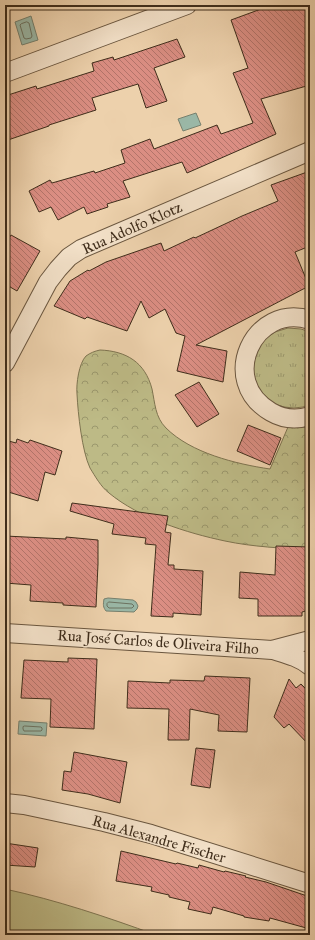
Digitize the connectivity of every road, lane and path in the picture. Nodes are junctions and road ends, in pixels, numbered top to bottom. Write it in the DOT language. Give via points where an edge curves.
graph roads {
  1 [pos="187,5"];
  2 [pos="5,73"];
  3 [pos="310,151"];
  4 [pos="310,320"];
  5 [pos="5,363"];
  6 [pos="310,416"];
  7 [pos="5,633"];
  8 [pos="310,640"];
  9 [pos="272,650"];
  10 [pos="310,666"];
  11 [pos="5,802"];
  12 [pos="310,884"];
  1 -- 2 [label="street"];
  3 -- 5 [label="street, Rua Adolfo Klotz" via="86,246 69,257 48,282"];
  4 -- 6 [label="street" via="287,319 268,326 254,339 245,363 246,380 258,403 281,416"];
  7 -- 9 [label="street, Rua José Carlos de Oliveira Filho"];
  8 -- 9 [label="street, Rua José Carlos de Oliveira Filho"];
  9 -- 10 [label="street" via="293,656"];
  11 -- 12 [label="street, Rua Alexandre Fischer" via="151,834"];
}
